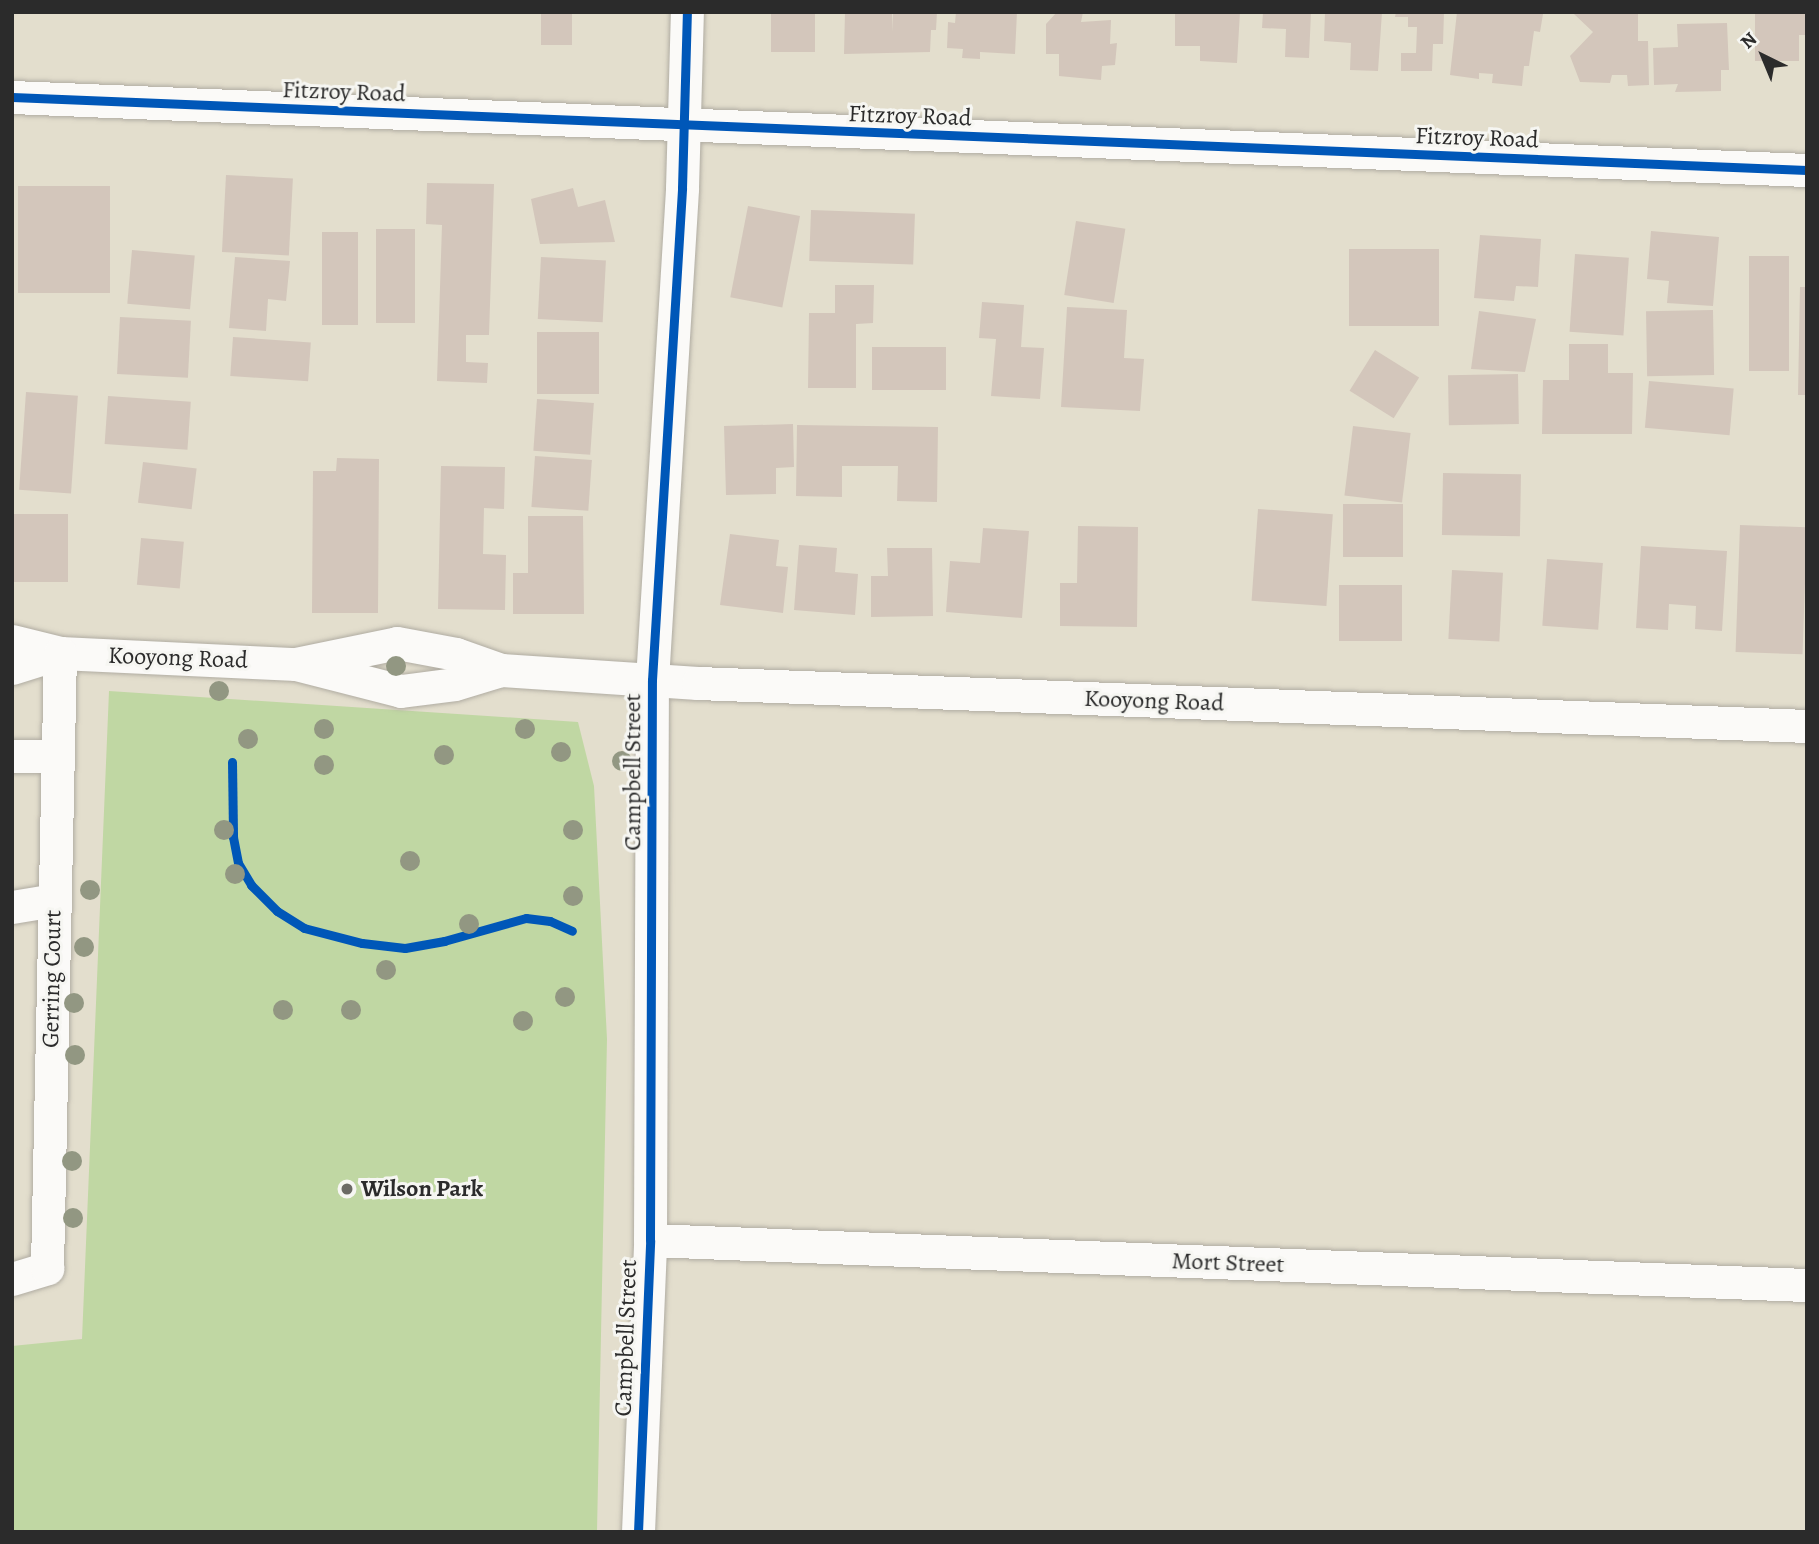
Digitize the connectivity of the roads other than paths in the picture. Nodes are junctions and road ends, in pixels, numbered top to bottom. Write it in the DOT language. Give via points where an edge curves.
graph roads {
  1 [pos="687,12"];
  2 [pos="12,97"];
  3 [pos="684,126"];
  4 [pos="1807,170"];
  5 [pos="12,641"];
  6 [pos="60,653"];
  7 [pos="296,664"];
  8 [pos="12,668"];
  9 [pos="501,670"];
  10 [pos="652,680"];
  11 [pos="1807,726"];
  12 [pos="12,755"];
  13 [pos="57,756"];
  14 [pos="54,900"];
  15 [pos="12,907"];
  16 [pos="650,1240"];
  17 [pos="12,1279"];
  18 [pos="1807,1285"];
  19 [pos="638,1532"];
  1 -- 3 [label="street, Campbell Street"];
  2 -- 3 [label="street, Fitzroy Road"];
  3 -- 4 [label="street, Fitzroy Road"];
  3 -- 10 [label="street, Campbell Street"];
  5 -- 6 [label="street, Kooyong Road"];
  6 -- 7 [label="street, Kooyong Road"];
  6 -- 8 [label="street, Kooyong Road"];
  6 -- 13 [label="street, Gerring Court"];
  7 -- 9 [label="street, Kooyong Road" via="397,643 456,654"];
  7 -- 9 [label="street, Kooyong Road" via="401,691 455,684"];
  9 -- 10 [label="street, Kooyong Road"];
  10 -- 11 [label="street, Kooyong Road"];
  10 -- 16 [label="street, Campbell Street"];
  12 -- 13 [label="street"];
  13 -- 14 [label="street, Gerring Court"];
  14 -- 15 [label="street"];
  14 -- 17 [label="street, Gerring Court" via="47,1268"];
  16 -- 18 [label="street, Mort Street"];
  16 -- 19 [label="street, Campbell Street"];
}
